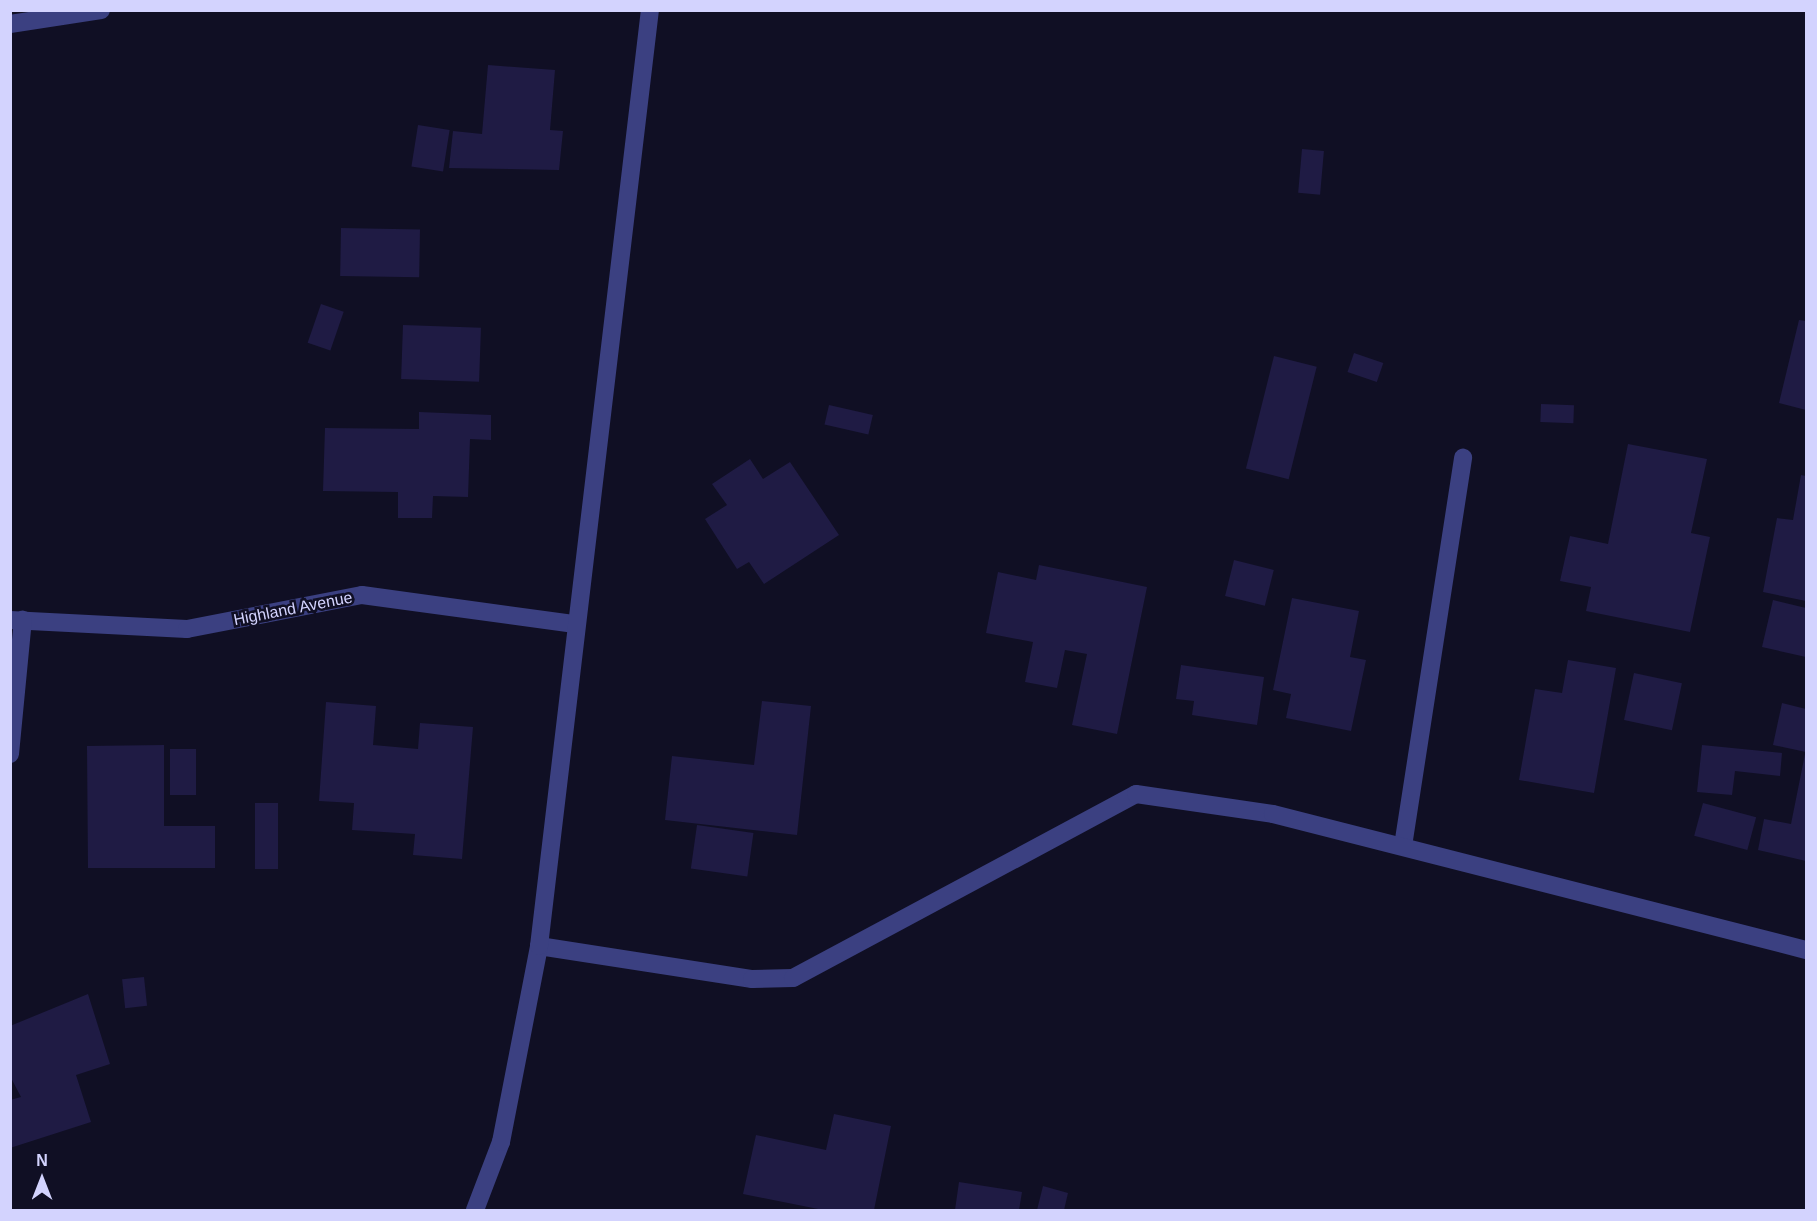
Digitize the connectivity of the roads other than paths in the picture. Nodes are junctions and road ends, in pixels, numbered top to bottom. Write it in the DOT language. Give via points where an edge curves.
graph roads {
  1 [pos="101,10"];
  2 [pos="650,10"];
  3 [pos="10,24"];
  4 [pos="1463,458"];
  5 [pos="17,620"];
  6 [pos="575,624"];
  7 [pos="10,754"];
  8 [pos="1403,846"];
  9 [pos="539,946"];
  10 [pos="1806,950"];
  11 [pos="475,1210"];
  1 -- 3 [label="street"];
  2 -- 6 [label="street"];
  4 -- 8 [label="street"];
  5 -- 6 [label="street, Highland Avenue" via="187,628 362,595"];
  5 -- 7 [label="street"];
  6 -- 9 [label="street"];
  8 -- 9 [label="street" via="1273,814 1136,794 793,978 752,979"];
  8 -- 10 [label="street"];
  9 -- 11 [label="street" via="501,1142"];
}
